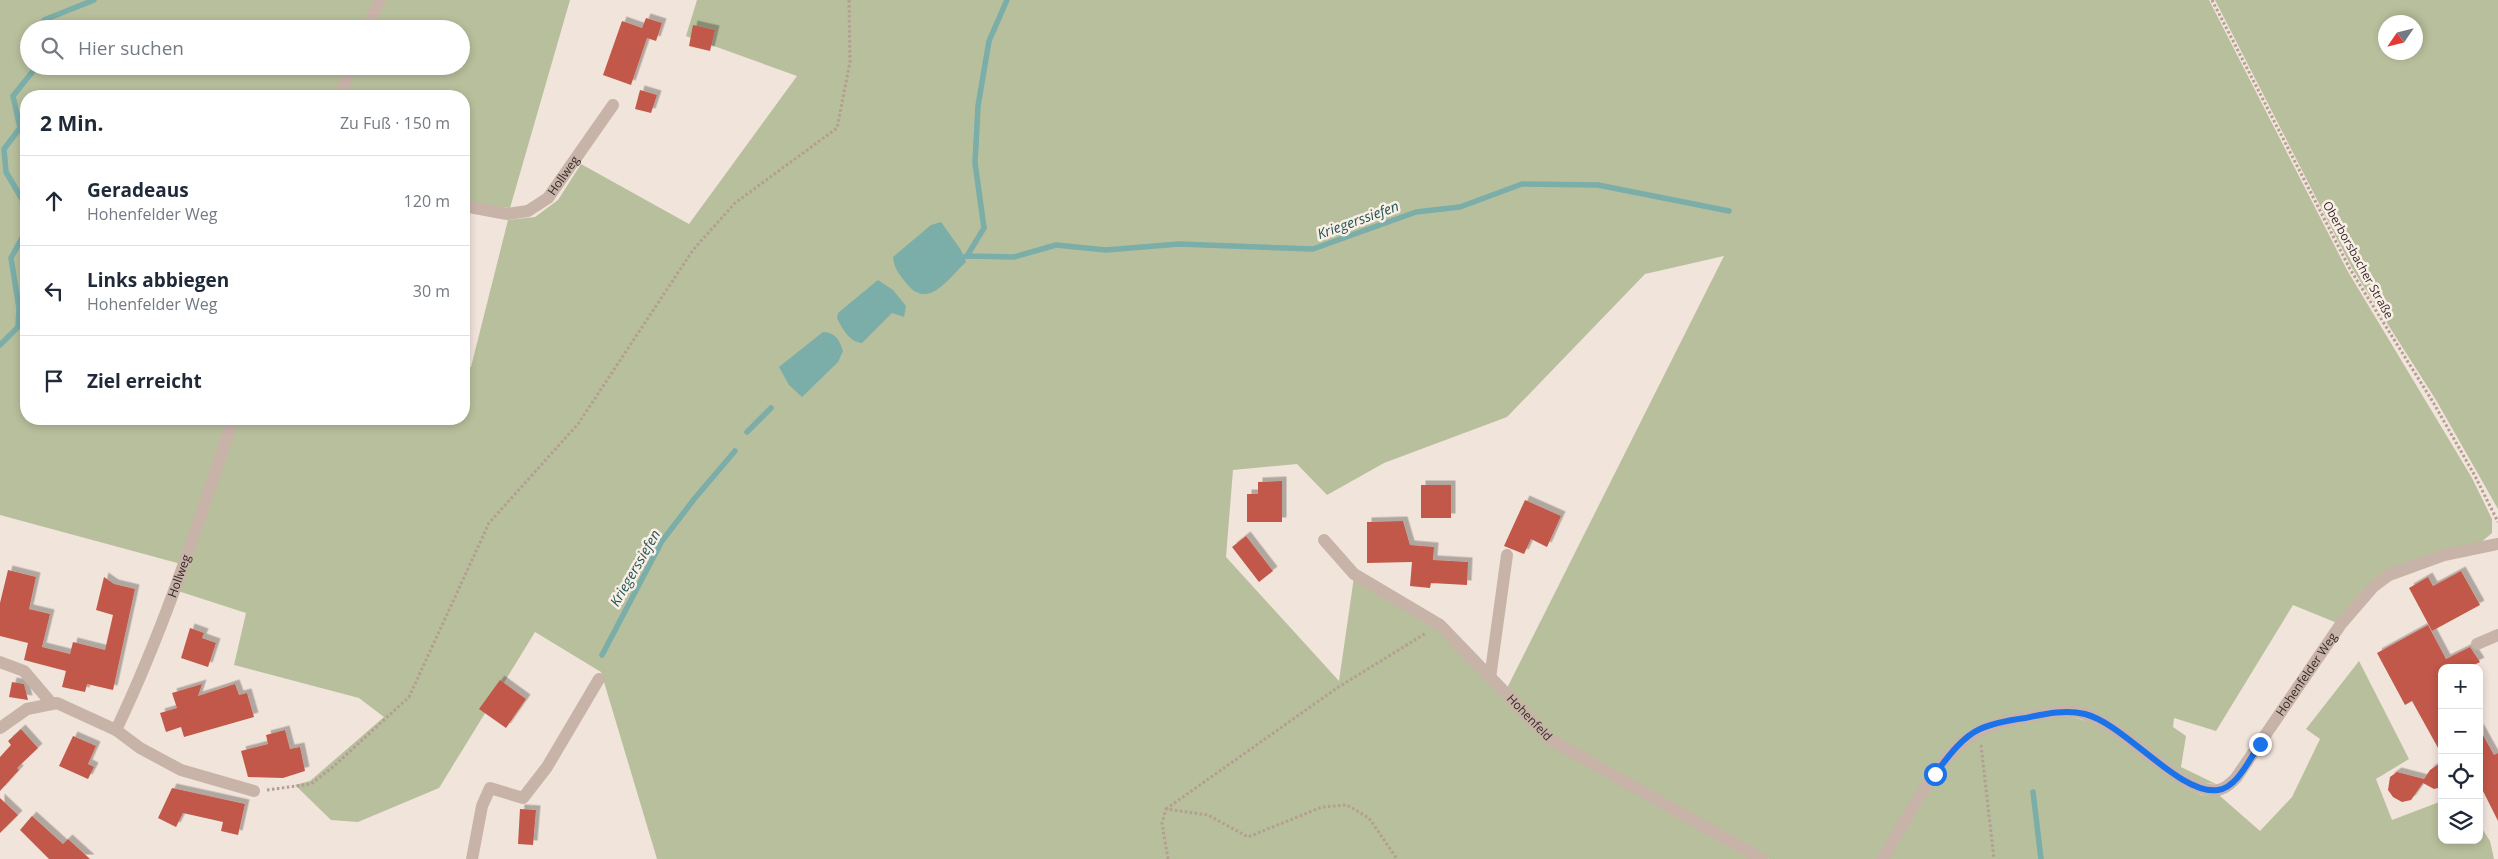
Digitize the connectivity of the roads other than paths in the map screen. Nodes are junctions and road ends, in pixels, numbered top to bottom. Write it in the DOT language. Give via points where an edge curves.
graph roads {
  1 [pos="380,0"];
  2 [pos="371,20"];
  3 [pos="348,75"];
  4 [pos="342,90"];
  5 [pos="613,105"];
  6 [pos="470,207"];
  7 [pos="231,425"];
  8 [pos="1324,540"];
  9 [pos="2498,544"];
  10 [pos="1507,555"];
  11 [pos="2498,635"];
  12 [pos="2477,644"];
  13 [pos="0,662"];
  14 [pos="1490,678"];
  15 [pos="599,679"];
  16 [pos="52,704"];
  17 [pos="0,728"];
  18 [pos="116,730"];
  19 [pos="254,791"];
  20 [pos="472,859"];
  21 [pos="1762,859"];
  22 [pos="1882,859"];
  1 -- 2 [label="street"];
  3 -- 4 [label="street"];
  5 -- 6 [label="street, Hollweg" via="548,198 528,210 507,214"];
  7 -- 18 [label="street, Hollweg" via="184,565"];
  8 -- 14 [label="street, Hohenfeld" via="1354,574 1440,625"];
  9 -- 22 [label="street, Hohenfelder Weg" via="2444,555 2389,575 2373,587 2341,624 2227,787 2219,790 2198,788 2122,734 2086,714 2052,712 1980,729 1955,749 1935,774"];
  10 -- 14 [label="street"];
  11 -- 12 [label="street"];
  13 -- 16 [label="street" via="24,671"];
  14 -- 21 [label="street, Hohenfeld" via="1551,740"];
  15 -- 20 [label="street" via="547,767 523,798 490,788 482,806"];
  16 -- 17 [label="street" via="27,708"];
  16 -- 18 [label="street" via="57,703"];
  18 -- 19 [label="street" via="140,748 181,770"];
}
